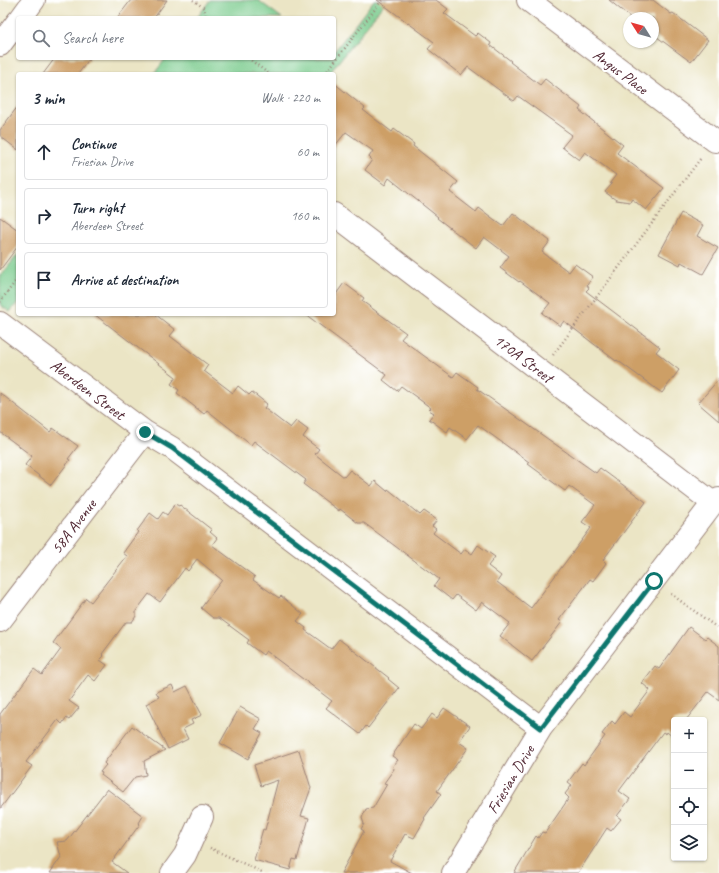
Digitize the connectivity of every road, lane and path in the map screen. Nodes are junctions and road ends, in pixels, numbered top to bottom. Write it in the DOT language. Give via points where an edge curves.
graph roads {
  1 [pos="34,0"];
  2 [pos="193,0"];
  3 [pos="382,0"];
  4 [pos="528,0"];
  5 [pos="22,16"];
  6 [pos="206,16"];
  7 [pos="16,24"];
  8 [pos="0,45"];
  9 [pos="251,60"];
  10 [pos="336,60"];
  11 [pos="336,60"];
  12 [pos="266,72"];
  13 [pos="327,72"];
  14 [pos="715,141"];
  15 [pos="336,216"];
  16 [pos="16,281"];
  17 [pos="0,303"];
  18 [pos="0,323"];
  19 [pos="540,371"];
  20 [pos="145,432"];
  21 [pos="716,501"];
  22 [pos="665,590"];
  23 [pos="0,621"];
  24 [pos="719,629"];
  25 [pos="541,728"];
  26 [pos="199,825"];
  27 [pos="172,873"];
  28 [pos="264,873"];
  29 [pos="453,873"];
  1 -- 5 [label="street"];
  2 -- 6 [label="path" via="204,8"];
  3 -- 10 [label="path"];
  4 -- 14 [label="street, Angus Place"];
  7 -- 8 [label="street"];
  9 -- 12 [label="path"];
  11 -- 13 [label="path"];
  14 -- 19 [label="path"];
  15 -- 19 [label="street, 170A Street"];
  16 -- 17 [label="path"];
  18 -- 20 [label="street, Aberdeen Street"];
  19 -- 21 [label="street, 170A Street"];
  20 -- 23 [label="street, 58A Avenue"];
  20 -- 25 [label="street, Aberdeen Street" via="172,448"];
  21 -- 25 [label="street, Friesian Drive"];
  22 -- 24 [label="path"];
  25 -- 29 [label="street, Friesian Drive"];
  26 -- 27 [label="street" via="185,855"];
  26 -- 28 [label="path" via="207,846"];
}
